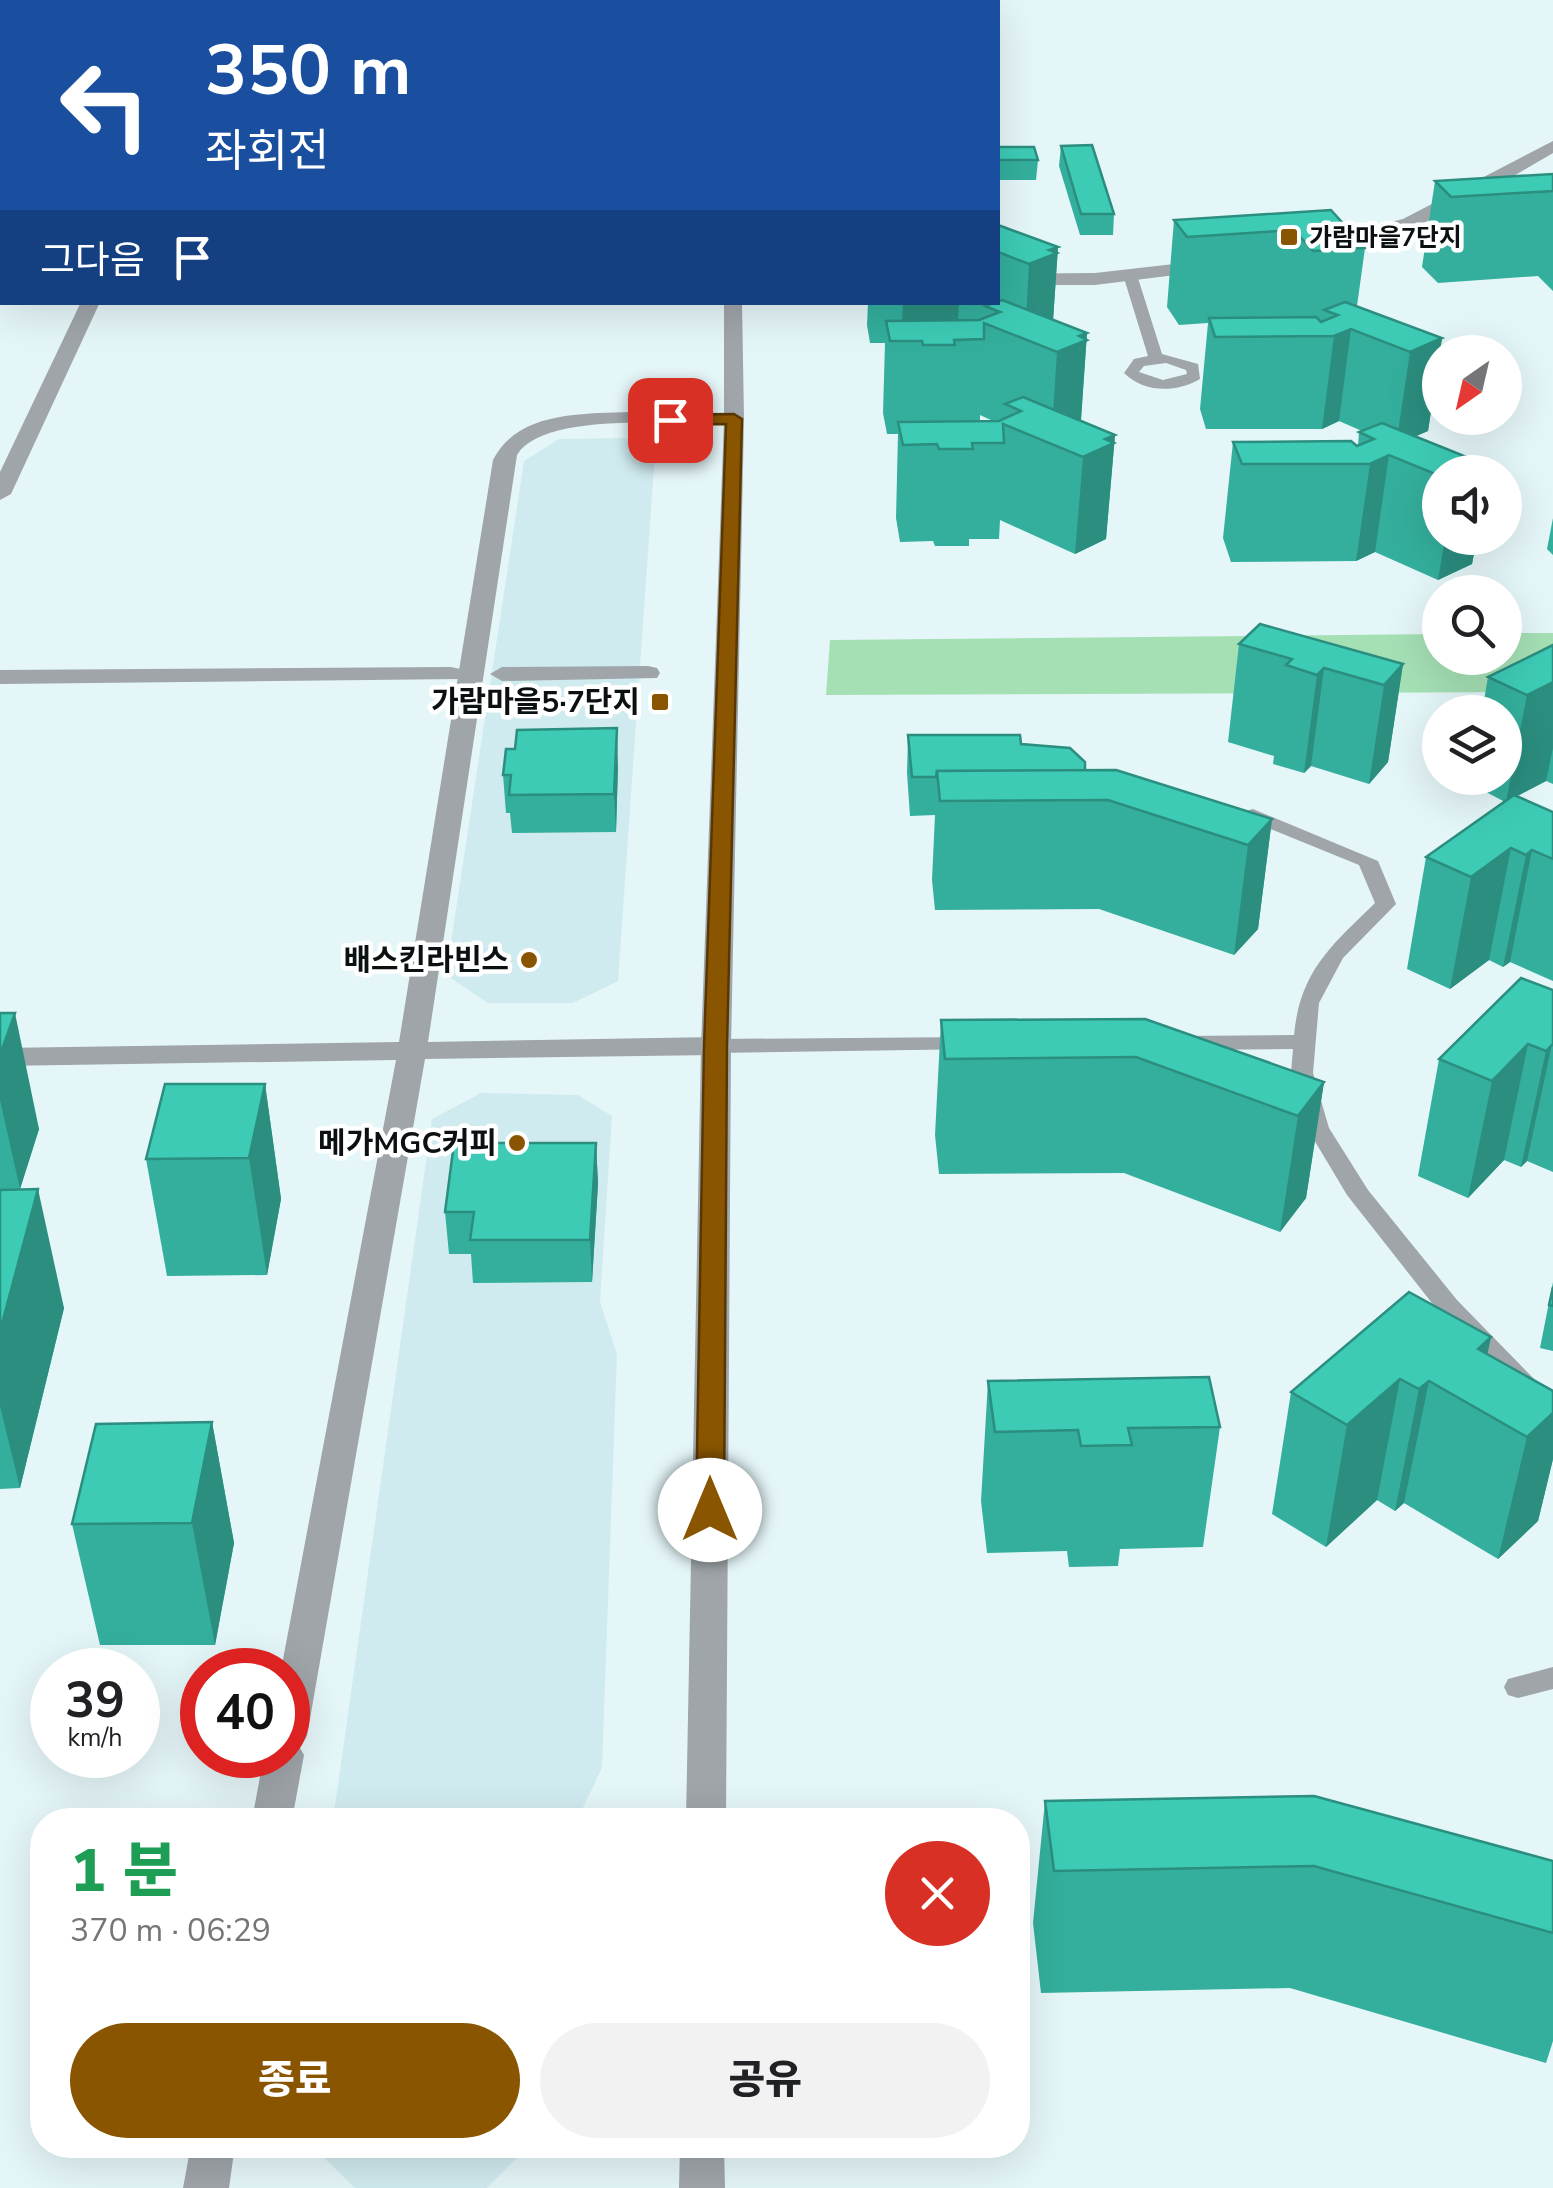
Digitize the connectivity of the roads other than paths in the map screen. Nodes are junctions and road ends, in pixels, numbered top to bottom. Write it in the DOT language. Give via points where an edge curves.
graph roads {
  1 [pos="1553,146"];
  2 [pos="1299,249"];
  3 [pos="1232,262"];
  4 [pos="1130,275"];
  5 [pos="1000,280"];
  6 [pos="91,305"];
  7 [pos="733,305"];
  8 [pos="1156,358"];
  9 [pos="734,419"];
  10 [pos="0,494"];
  11 [pos="648,673"];
  12 [pos="451,674"];
  13 [pos="502,674"];
  14 [pos="0,676"];
  15 [pos="1253,815"];
  16 [pos="1304,1042"];
  17 [pos="1166,1043"];
  18 [pos="987,1044"];
  19 [pos="716,1046"];
  20 [pos="412,1051"];
  21 [pos="0,1058"];
  22 [pos="1553,1433"];
  23 [pos="304,1648"];
  24 [pos="1553,1678"];
  25 [pos="1518,1687"];
  26 [pos="280,1778"];
  27 [pos="274,1808"];
  28 [pos="706,1808"];
  29 [pos="212,2158"];
  30 [pos="702,2158"];
  31 [pos="206,2188"];
  32 [pos="702,2188"];
  1 -- 2 [label="street" via="1462,204"];
  3 -- 4 [label="street"];
  4 -- 5 [label="street"];
  4 -- 8 [label="lane"];
  6 -- 10 [label="street"];
  7 -- 9 [label="street"];
  9 -- 19 [label="street"];
  9 -- 20 [label="street" via="573,422 528,433 511,445"];
  11 -- 13 [label="street"];
  12 -- 14 [label="street"];
  15 -- 16 [label="lane" via="1368,861 1386,904 1334,954 1308,1003"];
  16 -- 17 [label="lane"];
  16 -- 22 [label="lane" via="1302,1073 1318,1128 1358,1195 1448,1306 1529,1389"];
  18 -- 19 [label="lane"];
  19 -- 20 [label="street"];
  19 -- 28 [label="street"];
  20 -- 21 [label="street"];
  20 -- 23 [label="street"];
  24 -- 25 [label="lane"];
  26 -- 27 [label="street"];
  29 -- 31 [label="street"];
  30 -- 32 [label="street"];
}
